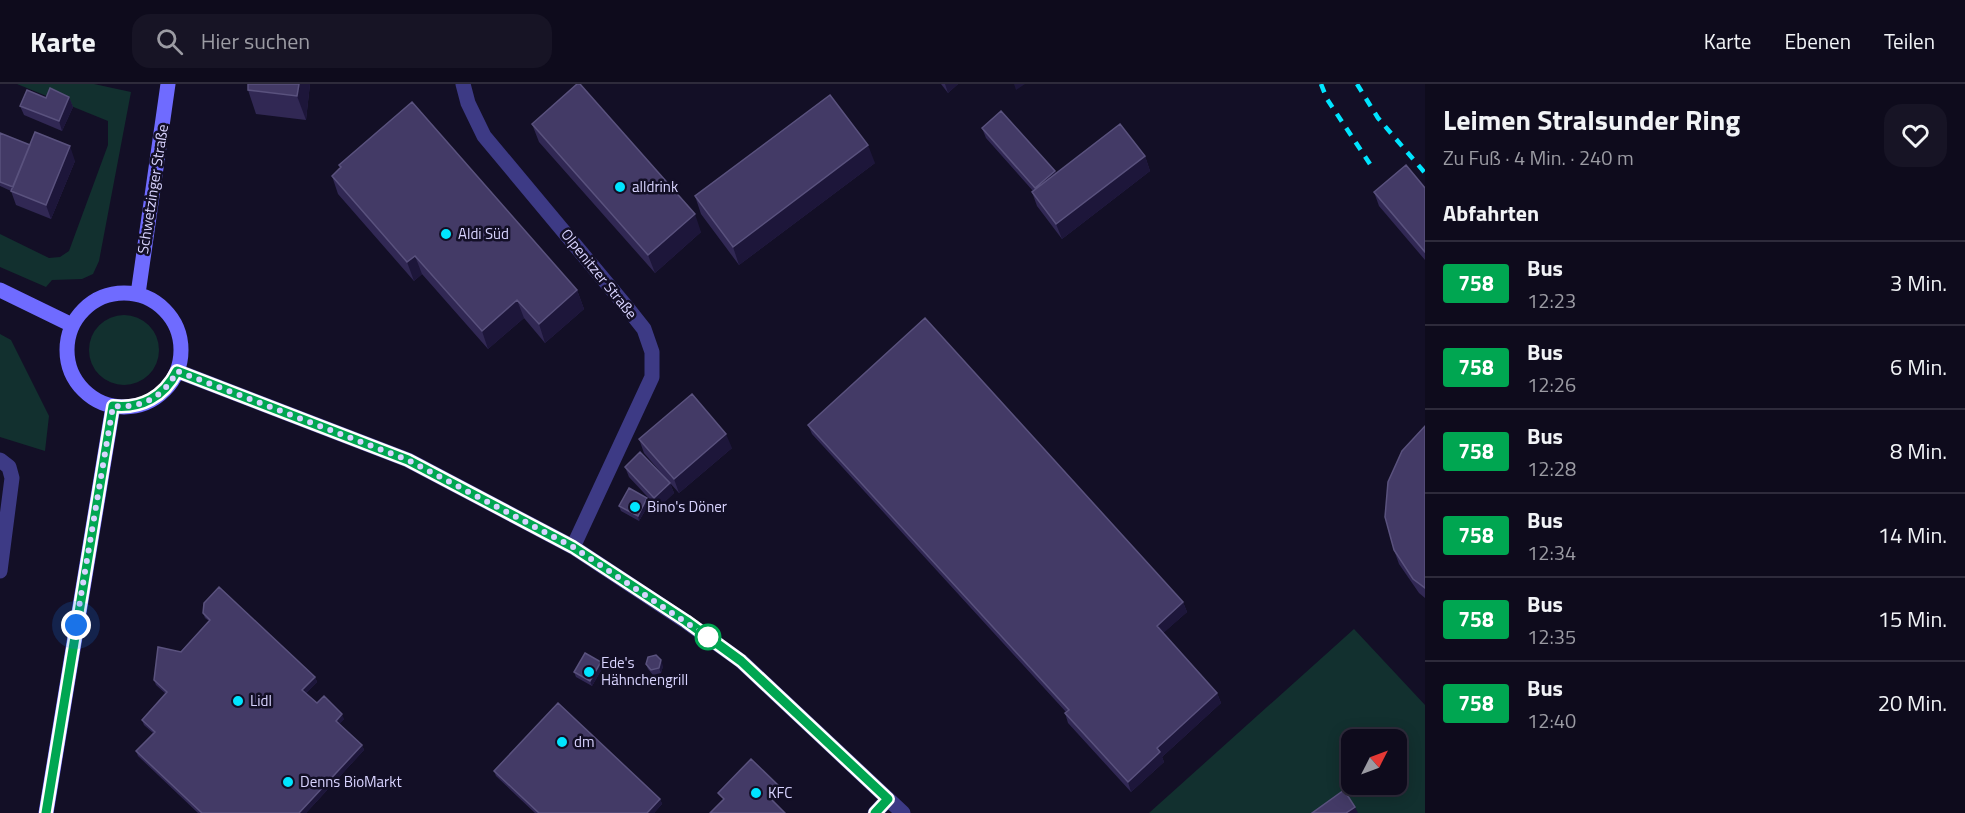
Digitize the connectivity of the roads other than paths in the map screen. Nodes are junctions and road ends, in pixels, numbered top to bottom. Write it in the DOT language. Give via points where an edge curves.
graph roads {
  1 [pos="168,84"];
  2 [pos="463,84"];
  3 [pos="0,290"];
  4 [pos="138,294"];
  5 [pos="72,325"];
  6 [pos="177,371"];
  7 [pos="113,406"];
  8 [pos="0,460"];
  9 [pos="573,547"];
  10 [pos="0,571"];
  11 [pos="888,799"];
  12 [pos="46,813"];
  13 [pos="875,813"];
  14 [pos="903,813"];
  1 -- 4 [label="main road, Schwetzinger Straße"];
  2 -- 9 [label="street, Olpenitzer Straße" via="484,136 644,329 652,352 652,378"];
  3 -- 5 [label="main road"];
  4 -- 5 [label="main road" via="115,293 94,301"];
  4 -- 6 [label="main road" via="158,304 173,320 181,352"];
  5 -- 7 [label="main road" via="67,358 75,379 90,396"];
  6 -- 7 [label="main road" via="170,384 153,399 132,406"];
  6 -- 9 [label="street" via="408,460"];
  7 -- 12 [label="main road"];
  8 -- 10 [label="street" via="9,467 12,478"];
  9 -- 11 [label="street" via="741,661"];
  11 -- 13 [label="street"];
  11 -- 14 [label="street"];
}
